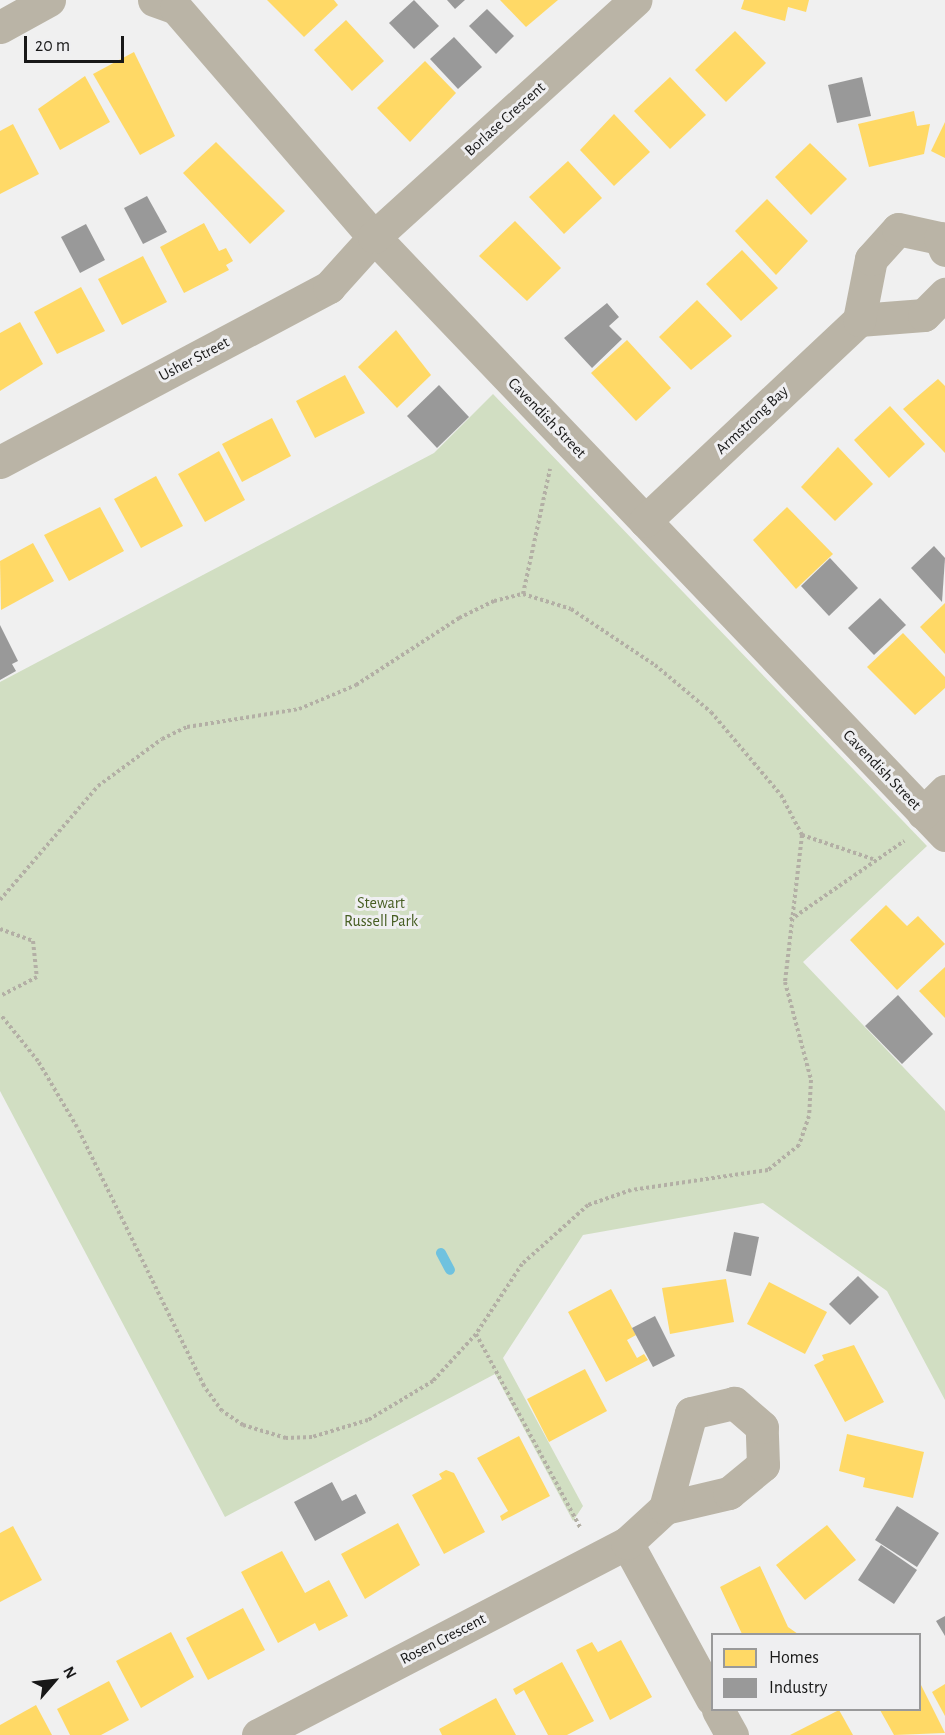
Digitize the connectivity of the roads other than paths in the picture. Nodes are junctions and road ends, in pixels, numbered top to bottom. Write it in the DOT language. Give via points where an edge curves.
graph roads {
  1 [pos="49,0"];
  2 [pos="154,0"];
  3 [pos="635,0"];
  4 [pos="0,27"];
  5 [pos="375,237"];
  6 [pos="945,250"];
  7 [pos="945,294"];
  8 [pos="859,320"];
  9 [pos="0,462"];
  10 [pos="645,521"];
  11 [pos="938,813"];
  12 [pos="665,1508"];
  13 [pos="627,1543"];
  14 [pos="711,1697"];
  15 [pos="719,1711"];
  16 [pos="258,1735"];
  17 [pos="732,1735"];
  1 -- 4 [label="street"];
  2 -- 5 [label="street, Cavendish Street" via="176,8"];
  3 -- 5 [label="street, Borlase Crescent"];
  5 -- 9 [label="street, Usher Street" via="329,287"];
  5 -- 10 [label="street, Cavendish Street"];
  6 -- 8 [label="street" via="940,238 898,229 871,259"];
  7 -- 8 [label="street" via="924,315"];
  8 -- 10 [label="street, Armstrong Bay"];
  10 -- 11 [label="street, Cavendish Street"];
  12 -- 13 [label="street, Rosen Crescent"];
  13 -- 14 [label="street"];
  13 -- 16 [label="street, Rosen Crescent"];
  15 -- 17 [label="street"];
}
